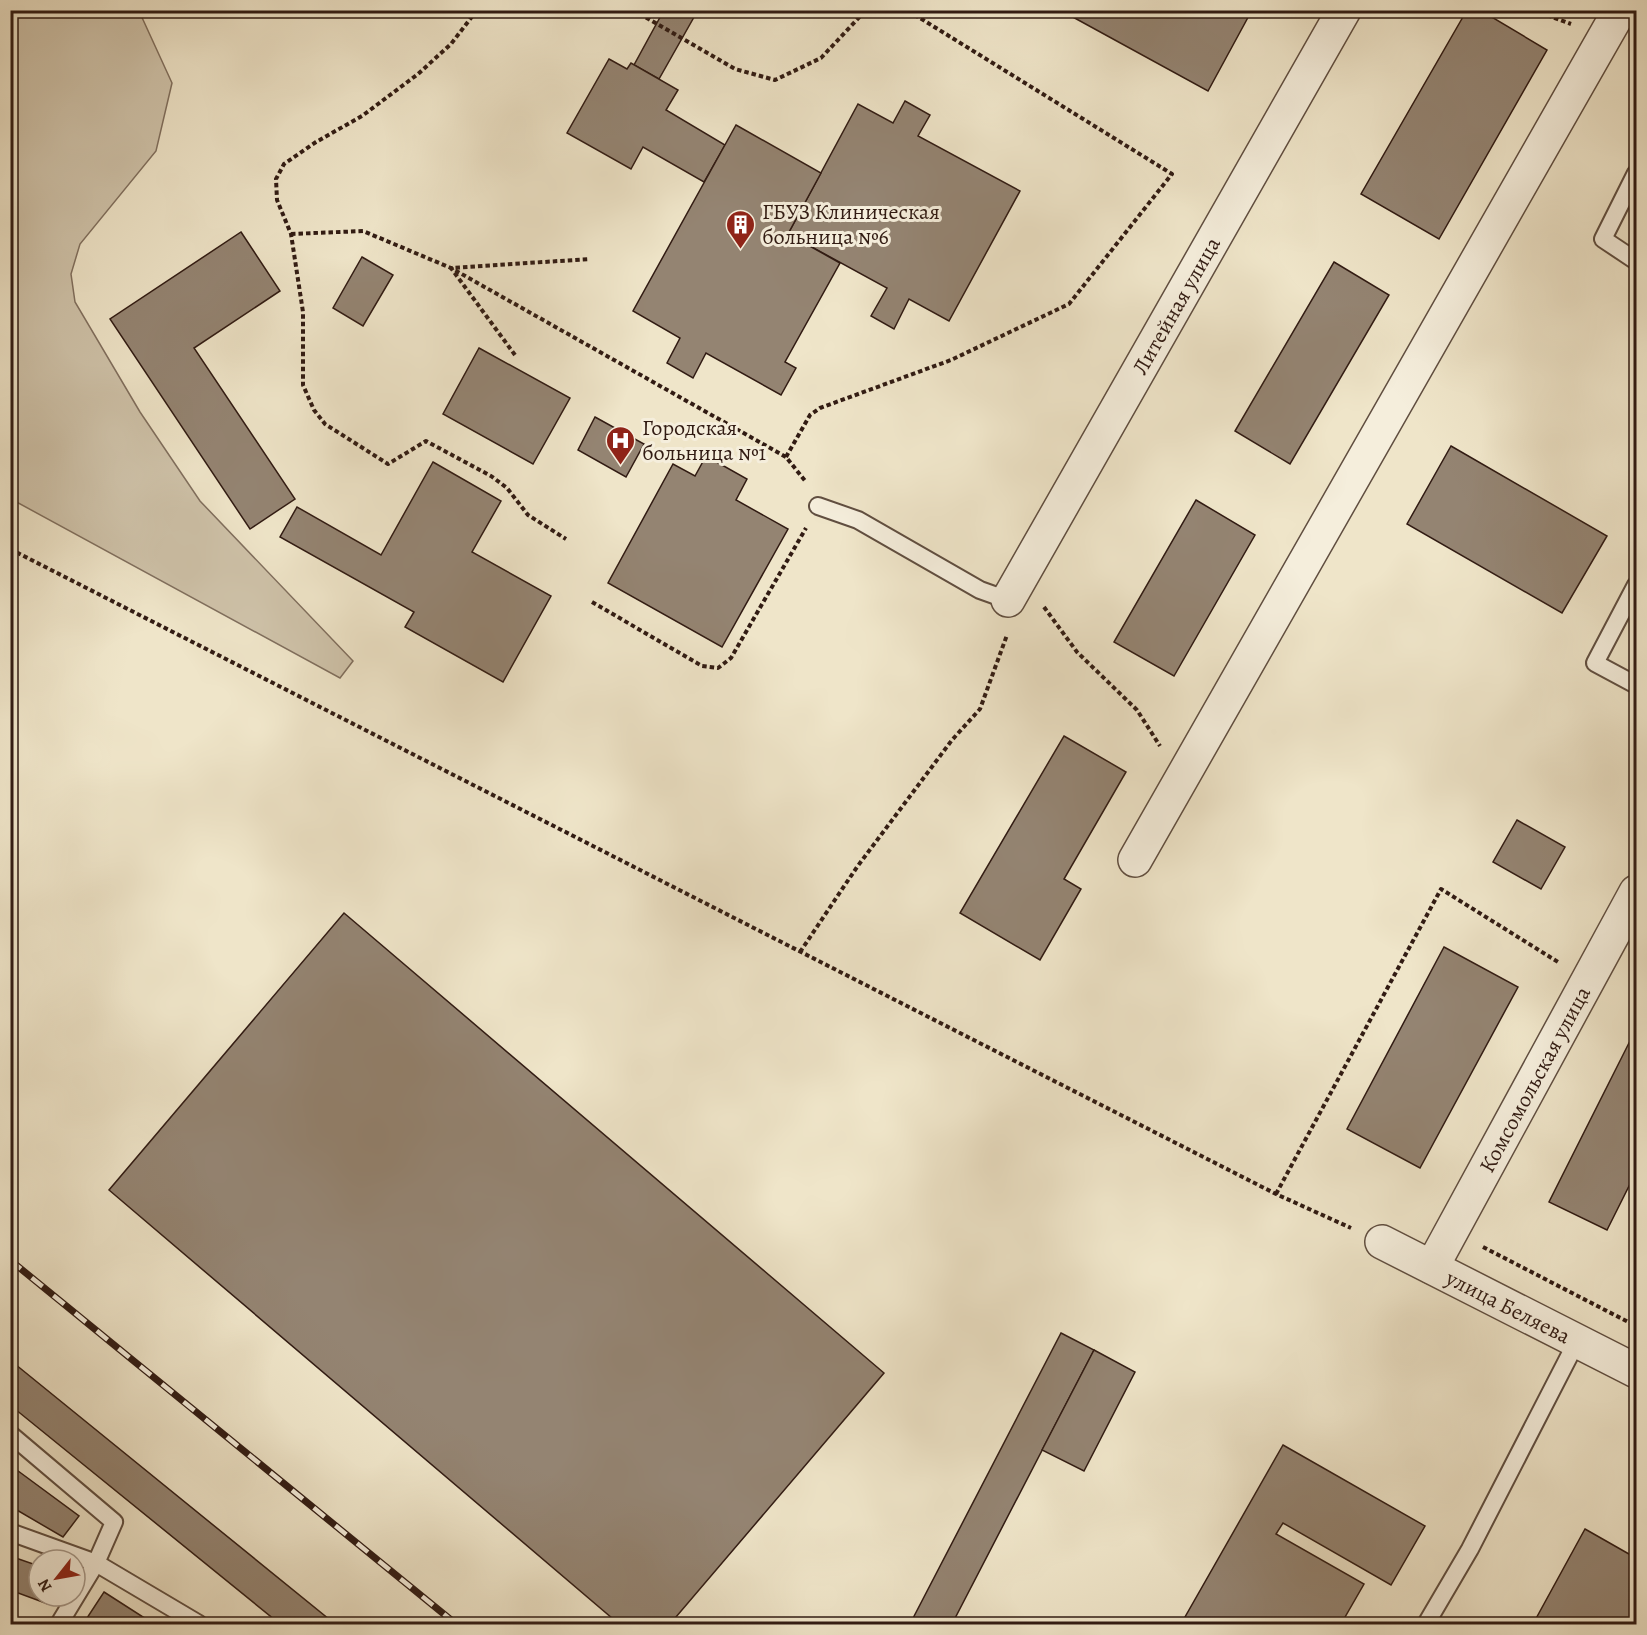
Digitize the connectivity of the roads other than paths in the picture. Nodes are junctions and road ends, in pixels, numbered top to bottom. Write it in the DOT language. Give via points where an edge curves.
graph roads {
  1 [pos="1344,10"];
  2 [pos="1620,10"];
  3 [pos="1636,173"];
  4 [pos="1636,261"];
  5 [pos="818,506"];
  6 [pos="1636,585"];
  7 [pos="1013,602"];
  8 [pos="1636,685"];
  9 [pos="1135,860"];
  10 [pos="1636,892"];
  11 [pos="1382,1242"];
  12 [pos="1432,1266"];
  13 [pos="1578,1341"];
  14 [pos="1636,1371"];
  15 [pos="10,1434"];
  16 [pos="10,1532"];
  17 [pos="96,1563"];
  18 [pos="59,1624"];
  19 [pos="199,1624"];
  20 [pos="1426,1624"];
  1 -- 7 [label="street, Литейная улица"];
  2 -- 9 [label="street"];
  3 -- 4 [label="lane" via="1603,240"];
  5 -- 7 [label="lane" via="858,520 980,590"];
  6 -- 8 [label="lane" via="1595,663"];
  10 -- 12 [label="street, Комсомольская улица"];
  11 -- 12 [label="street, улица Беляева"];
  12 -- 13 [label="street, улица Беляева"];
  13 -- 14 [label="street, улица Беляева"];
  13 -- 20 [label="lane" via="1470,1549"];
  15 -- 17 [label="lane" via="114,1522"];
  16 -- 17 [label="lane"];
  17 -- 18 [label="lane"];
  17 -- 19 [label="lane"];
}
